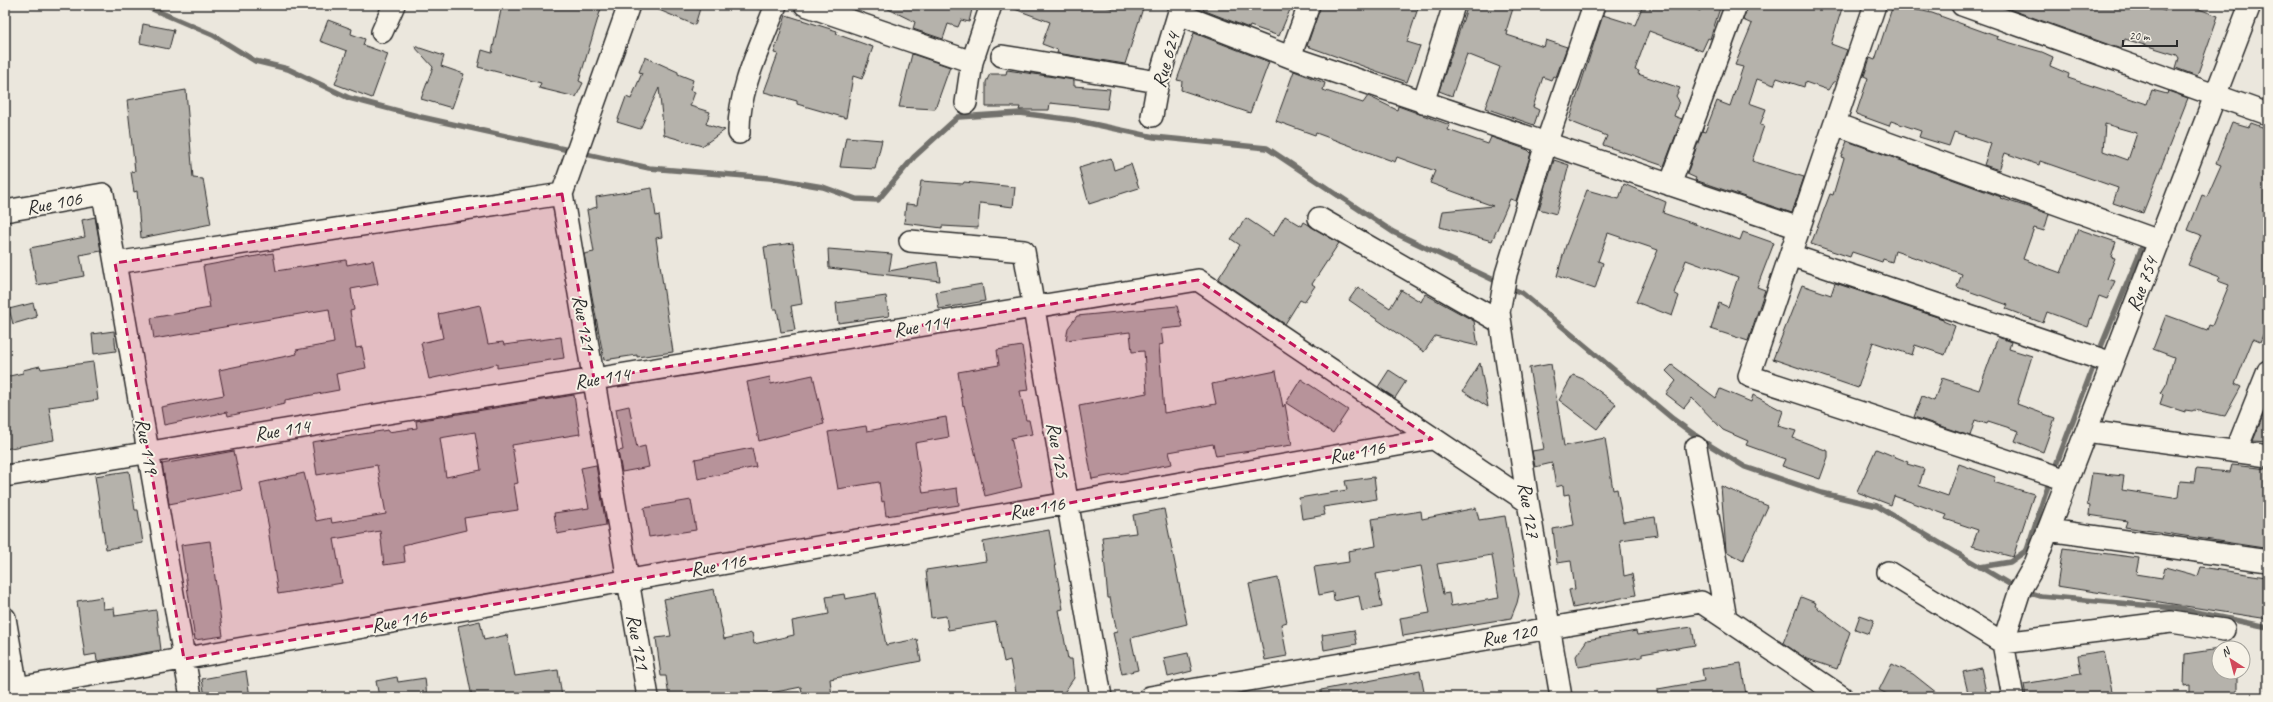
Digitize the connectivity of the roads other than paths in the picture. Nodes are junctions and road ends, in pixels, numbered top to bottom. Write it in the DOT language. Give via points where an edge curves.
graph roads {
  1 [pos="394,5"];
  2 [pos="630,5"];
  3 [pos="776,5"];
  4 [pos="805,5"];
  5 [pos="991,5"];
  6 [pos="1309,5"];
  7 [pos="1454,5"];
  8 [pos="1594,5"];
  9 [pos="1736,5"];
  10 [pos="1875,5"];
  11 [pos="1962,5"];
  12 [pos="2250,5"];
  13 [pos="1180,10"];
  14 [pos="852,12"];
  15 [pos="382,32"];
  16 [pos="1002,56"];
  17 [pos="1290,57"];
  18 [pos="972,62"];
  19 [pos="1158,82"];
  20 [pos="2215,95"];
  21 [pos="966,103"];
  22 [pos="1423,103"];
  23 [pos="2268,114"];
  24 [pos="1152,116"];
  25 [pos="1835,124"];
  26 [pos="739,133"];
  27 [pos="1546,144"];
  28 [pos="1670,185"];
  29 [pos="104,194"];
  30 [pos="562,194"];
  31 [pos="5,211"];
  32 [pos="1319,218"];
  33 [pos="1799,228"];
  34 [pos="910,241"];
  35 [pos="2159,241"];
  36 [pos="1790,255"];
  37 [pos="116,263"];
  38 [pos="1034,307"];
  39 [pos="1500,313"];
  40 [pos="2112,363"];
  41 [pos="2268,371"];
  42 [pos="594,379"];
  43 [pos="2086,431"];
  44 [pos="1432,439"];
  45 [pos="1696,447"];
  46 [pos="2236,451"];
  47 [pos="148,452"];
  48 [pos="2268,456"];
  49 [pos="5,476"];
  50 [pos="2067,480"];
  51 [pos="1528,502"];
  52 [pos="1067,503"];
  53 [pos="2048,530"];
  54 [pos="2268,561"];
  55 [pos="1888,572"];
  56 [pos="628,581"];
  57 [pos="5,618"];
  58 [pos="1726,619"];
  59 [pos="1549,628"];
  60 [pos="2224,630"];
  61 [pos="2003,642"];
  62 [pos="184,659"];
  63 [pos="11,689"];
  64 [pos="191,697"];
  65 [pos="648,697"];
  66 [pos="1101,697"];
  67 [pos="1150,697"];
  68 [pos="1561,697"];
  69 [pos="1842,697"];
  70 [pos="2013,697"];
  1 -- 15 [label="street"];
  2 -- 30 [label="street, Rue 121"];
  3 -- 26 [label="street" via="738,115"];
  4 -- 14 [label="street"];
  5 -- 18 [label="street"];
  6 -- 17 [label="street"];
  7 -- 22 [label="street"];
  8 -- 27 [label="street"];
  9 -- 28 [label="street"];
  10 -- 25 [label="street"];
  11 -- 20 [label="street"];
  12 -- 20 [label="street, Rue 754"];
  13 -- 17 [label="street"];
  13 -- 19 [label="street, Rue 624"];
  14 -- 18 [label="street"];
  16 -- 19 [label="street"];
  17 -- 22 [label="street"];
  18 -- 21 [label="street"];
  19 -- 24 [label="street, Rue 624"];
  20 -- 23 [label="street"];
  20 -- 35 [label="street, Rue 754"];
  22 -- 27 [label="street"];
  25 -- 33 [label="street"];
  25 -- 35 [label="street"];
  27 -- 28 [label="street"];
  27 -- 39 [label="street" via="1506,274"];
  28 -- 33 [label="street"];
  29 -- 31 [label="street, Rue 106"];
  29 -- 37 [label="street, Rue 119"];
  30 -- 37 [label="street"];
  30 -- 42 [label="street, Rue 121"];
  32 -- 39 [label="street"];
  33 -- 36 [label="street"];
  34 -- 38 [label="street, Rue 125" via="1024,251"];
  35 -- 40 [label="street, Rue 754"];
  36 -- 40 [label="street"];
  36 -- 50 [label="street" via="1749,376"];
  37 -- 47 [label="street, Rue 119"];
  38 -- 42 [label="street, Rue 114"];
  38 -- 44 [label="street, Rue 114" via="1198,280"];
  38 -- 52 [label="street, Rue 125"];
  39 -- 51 [label="street, Rue 127"];
  40 -- 43 [label="street, Rue 754"];
  41 -- 46 [label="street"];
  42 -- 47 [label="street, Rue 114"];
  42 -- 56 [label="street, Rue 121"];
  43 -- 46 [label="street"];
  43 -- 50 [label="street, Rue 754"];
  44 -- 51 [label="street"];
  44 -- 52 [label="street, Rue 116"];
  45 -- 58 [label="street"];
  46 -- 48 [label="street"];
  47 -- 49 [label="street, Rue 114"];
  47 -- 62 [label="street, Rue 119"];
  50 -- 53 [label="street, Rue 754"];
  51 -- 59 [label="street, Rue 127"];
  52 -- 56 [label="street, Rue 116"];
  52 -- 66 [label="street, Rue 125"];
  53 -- 54 [label="street"];
  53 -- 61 [label="street, Rue 754" via="2035,564 2020,590"];
  55 -- 61 [label="street"];
  56 -- 62 [label="street, Rue 116"];
  56 -- 65 [label="street, Rue 121"];
  57 -- 63 [label="street"];
  58 -- 59 [label="street, Rue 120" via="1701,602"];
  58 -- 69 [label="street, Rue 120"];
  59 -- 67 [label="street, Rue 120"];
  59 -- 68 [label="street, Rue 127"];
  60 -- 61 [label="street" via="2171,622"];
  61 -- 70 [label="street"];
  62 -- 63 [label="street, Rue 116"];
  62 -- 64 [label="street, Rue 119"];
}
